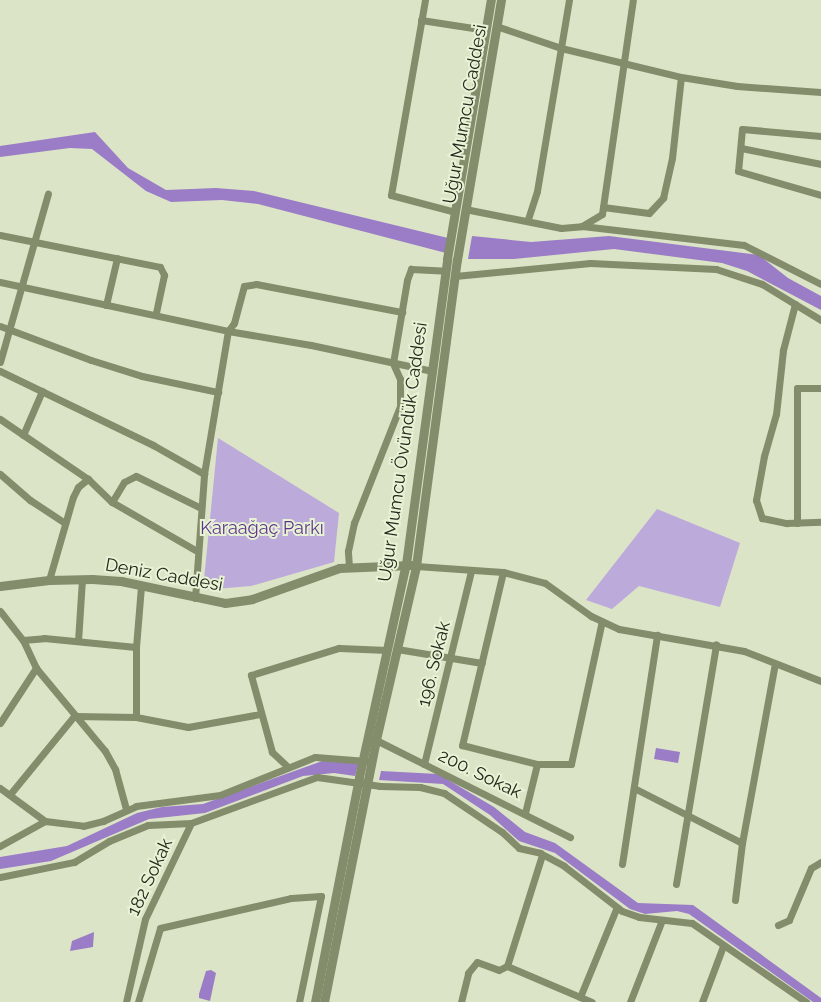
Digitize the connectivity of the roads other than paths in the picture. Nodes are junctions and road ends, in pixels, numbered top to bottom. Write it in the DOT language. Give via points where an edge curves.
graph roads {
  1 [pos="425,0"];
  2 [pos="490,0"];
  3 [pos="501,0"];
  4 [pos="569,0"];
  5 [pos="633,0"];
  6 [pos="421,20"];
  7 [pos="496,26"];
  8 [pos="486,30"];
  9 [pos="561,48"];
  10 [pos="624,65"];
  11 [pos="681,77"];
  12 [pos="821,92"];
  13 [pos="821,136"];
  14 [pos="741,148"];
  15 [pos="821,164"];
  16 [pos="48,194"];
  17 [pos="821,195"];
  18 [pos="604,207"];
  19 [pos="466,209"];
  20 [pos="455,212"];
  21 [pos="528,219"];
  22 [pos="582,226"];
  23 [pos="0,235"];
  24 [pos="35,242"];
  25 [pos="117,258"];
  26 [pos="452,259"];
  27 [pos="446,271"];
  28 [pos="455,276"];
  29 [pos="0,282"];
  30 [pos="821,284"];
  31 [pos="22,287"];
  32 [pos="795,304"];
  33 [pos="106,305"];
  34 [pos="402,312"];
  35 [pos="156,314"];
  36 [pos="821,320"];
  37 [pos="0,326"];
  38 [pos="10,329"];
  39 [pos="228,331"];
  40 [pos="0,362"];
  41 [pos="392,362"];
  42 [pos="0,371"];
  43 [pos="432,371"];
  44 [pos="821,388"];
  45 [pos="42,391"];
  46 [pos="218,392"];
  47 [pos="0,419"];
  48 [pos="23,434"];
  49 [pos="0,474"];
  50 [pos="204,474"];
  51 [pos="88,479"];
  52 [pos="112,502"];
  53 [pos="201,508"];
  54 [pos="821,522"];
  55 [pos="65,523"];
  56 [pos="797,523"];
  57 [pos="197,550"];
  58 [pos="406,564"];
  59 [pos="416,566"];
  60 [pos="349,567"];
  61 [pos="471,571"];
  62 [pos="503,572"];
  63 [pos="82,579"];
  64 [pos="49,580"];
  65 [pos="0,586"];
  66 [pos="141,586"];
  67 [pos="195,598"];
  68 [pos="0,611"];
  69 [pos="602,621"];
  70 [pos="657,634"];
  71 [pos="23,640"];
  72 [pos="78,641"];
  73 [pos="716,644"];
  74 [pos="136,647"];
  75 [pos="397,649"];
  76 [pos="387,650"];
  77 [pos="452,659"];
  78 [pos="482,662"];
  79 [pos="775,664"];
  80 [pos="36,668"];
  81 [pos="821,681"];
  82 [pos="260,714"];
  83 [pos="74,716"];
  84 [pos="136,717"];
  85 [pos="0,723"];
  86 [pos="376,740"];
  87 [pos="367,764"];
  88 [pos="424,764"];
  89 [pos="537,764"];
  90 [pos="288,766"];
  91 [pos="358,779"];
  92 [pos="368,782"];
  93 [pos="0,788"];
  94 [pos="634,788"];
  95 [pos="11,793"];
  96 [pos="126,810"];
  97 [pos="525,813"];
  98 [pos="688,816"];
  99 [pos="45,821"];
  100 [pos="191,823"];
  101 [pos="570,837"];
  102 [pos="742,842"];
  103 [pos="0,846"];
  104 [pos="542,855"];
  105 [pos="821,862"];
  106 [pos="622,864"];
  107 [pos="0,877"];
  108 [pos="676,884"];
  109 [pos="735,900"];
  110 [pos="618,907"];
  111 [pos="662,920"];
  112 [pos="778,924"];
  113 [pos="723,946"];
  114 [pos="507,966"];
  115 [pos="580,997"];
  116 [pos="126,1002"];
  117 [pos="138,1002"];
  118 [pos="299,1002"];
  119 [pos="315,1002"];
  120 [pos="324,1002"];
  121 [pos="461,1002"];
  122 [pos="592,1002"];
  123 [pos="630,1002"];
  124 [pos="702,1002"];
  125 [pos="806,1002"];
  1 -- 6 [label="street"];
  2 -- 8 [label="street, Uğur Mumcu Caddesi"];
  3 -- 7 [label="street, Uğur Mumcu Caddesi"];
  4 -- 9 [label="street"];
  5 -- 10 [label="street"];
  6 -- 8 [label="street"];
  6 -- 20 [label="street" via="391,195"];
  7 -- 9 [label="street"];
  7 -- 19 [label="street, Uğur Mumcu Caddesi"];
  8 -- 20 [label="street, Uğur Mumcu Caddesi"];
  9 -- 10 [label="street"];
  9 -- 21 [label="street" via="537,191"];
  10 -- 11 [label="street"];
  10 -- 18 [label="street"];
  11 -- 12 [label="street" via="737,86"];
  11 -- 18 [label="street" via="672,158 663,198 649,213"];
  13 -- 14 [label="street" via="742,129"];
  14 -- 15 [label="street"];
  14 -- 17 [label="street" via="738,171"];
  16 -- 24 [label="street"];
  18 -- 22 [label="street" via="598,219"];
  19 -- 21 [label="street"];
  19 -- 26 [label="street, Uğur Mumcu Caddesi"];
  20 -- 26 [label="street, Uğur Mumcu Caddesi"];
  21 -- 22 [label="street" via="546,227"];
  22 -- 30 [label="street" via="744,245"];
  23 -- 24 [label="street"];
  24 -- 25 [label="street"];
  24 -- 31 [label="street"];
  25 -- 33 [label="street"];
  25 -- 35 [label="street" via="162,270"];
  26 -- 27 [label="street, Uğur Mumcu Övündük Caddesi"];
  26 -- 28 [label="street, Uğur Mumcu Övündük Caddesi"];
  27 -- 34 [label="street" via="411,268"];
  27 -- 43 [label="street, Uğur Mumcu Övündük Caddesi"];
  28 -- 32 [label="street" via="590,263 716,269 762,284"];
  28 -- 59 [label="street, Uğur Mumcu Övündük Caddesi"];
  29 -- 31 [label="street"];
  31 -- 33 [label="street"];
  31 -- 38 [label="street"];
  32 -- 36 [label="street"];
  32 -- 56 [label="street" via="783,350 776,414 756,500 762,518"];
  33 -- 35 [label="street"];
  34 -- 39 [label="street" via="253,284 244,286 241,291 237,314"];
  34 -- 41 [label="street"];
  35 -- 39 [label="street"];
  37 -- 38 [label="street"];
  38 -- 40 [label="street"];
  38 -- 46 [label="street" via="125,371"];
  39 -- 41 [label="street" via="311,344"];
  39 -- 46 [label="street"];
  41 -- 43 [label="street"];
  41 -- 60 [label="street" via="400,379 400,406 354,523 348,551"];
  42 -- 45 [label="street"];
  43 -- 58 [label="street, Uğur Mumcu Övündük Caddesi"];
  44 -- 56 [label="street" via="798,388"];
  45 -- 48 [label="street"];
  45 -- 50 [label="street" via="153,445"];
  46 -- 50 [label="street"];
  47 -- 48 [label="street"];
  48 -- 51 [label="street"];
  49 -- 55 [label="street" via="30,500"];
  50 -- 53 [label="street"];
  51 -- 52 [label="street"];
  51 -- 55 [label="street" via="78,487"];
  52 -- 53 [label="street" via="124,482 136,476"];
  52 -- 57 [label="street"];
  53 -- 57 [label="street"];
  54 -- 56 [label="street"];
  55 -- 64 [label="street"];
  57 -- 67 [label="street"];
  58 -- 59 [label="street, Deniz Caddesi"];
  58 -- 60 [label="street, Deniz Caddesi"];
  58 -- 76 [label="street, Uğur Mumcu Övündük Caddesi"];
  59 -- 61 [label="street"];
  59 -- 75 [label="street, Uğur Mumcu Övündük Caddesi"];
  60 -- 67 [label="street, Deniz Caddesi" via="252,599 225,603"];
  61 -- 62 [label="street"];
  61 -- 77 [label="street, 196. Sokak"];
  62 -- 69 [label="street" via="545,583"];
  62 -- 78 [label="street, 200. Sokak"];
  63 -- 64 [label="street, Deniz Caddesi"];
  63 -- 66 [label="street, Deniz Caddesi"];
  63 -- 72 [label="street"];
  64 -- 65 [label="street, Deniz Caddesi"];
  66 -- 67 [label="street, Deniz Caddesi"];
  66 -- 74 [label="street"];
  68 -- 71 [label="street"];
  69 -- 70 [label="street" via="619,628"];
  69 -- 89 [label="street" via="571,764"];
  70 -- 73 [label="street"];
  70 -- 94 [label="street"];
  71 -- 72 [label="street"];
  71 -- 80 [label="street"];
  72 -- 74 [label="street"];
  73 -- 79 [label="street"];
  73 -- 98 [label="street"];
  74 -- 84 [label="street"];
  75 -- 77 [label="street"];
  75 -- 86 [label="street, Uğur Mumcu Övündük Caddesi"];
  76 -- 82 [label="street" via="339,648 251,675"];
  76 -- 87 [label="street, Uğur Mumcu Övündük Caddesi"];
  77 -- 78 [label="street"];
  77 -- 88 [label="street, 196. Sokak"];
  78 -- 89 [label="street, 200. Sokak" via="462,745"];
  79 -- 81 [label="street"];
  79 -- 102 [label="street"];
  80 -- 83 [label="street"];
  80 -- 85 [label="street"];
  82 -- 84 [label="street" via="188,728"];
  82 -- 90 [label="street" via="272,752"];
  83 -- 84 [label="street"];
  83 -- 95 [label="street"];
  83 -- 96 [label="street" via="115,769"];
  86 -- 87 [label="street, Uğur Mumcu Övündük Caddesi"];
  86 -- 88 [label="street, 200. Sokak"];
  87 -- 90 [label="street" via="315,757"];
  87 -- 91 [label="street"];
  87 -- 92 [label="street"];
  88 -- 97 [label="street, 200. Sokak"];
  89 -- 97 [label="street"];
  90 -- 96 [label="street" via="220,795"];
  91 -- 92 [label="street"];
  91 -- 100 [label="street" via="317,777"];
  91 -- 119 [label="street"];
  92 -- 104 [label="street" via="420,787 444,793 502,832 519,848"];
  92 -- 120 [label="street"];
  93 -- 95 [label="street"];
  94 -- 98 [label="street"];
  94 -- 106 [label="street"];
  95 -- 99 [label="street"];
  96 -- 99 [label="street" via="83,826"];
  97 -- 101 [label="street, 200. Sokak"];
  98 -- 102 [label="street"];
  98 -- 108 [label="street"];
  99 -- 103 [label="street"];
  100 -- 107 [label="street" via="148,825 109,841 74,862"];
  100 -- 116 [label="street, 182 Sokak" via="145,919"];
  102 -- 109 [label="street"];
  104 -- 110 [label="street" via="564,866"];
  104 -- 114 [label="street"];
  105 -- 112 [label="street" via="811,868 789,920"];
  110 -- 111 [label="street" via="639,917"];
  110 -- 115 [label="street"];
  111 -- 113 [label="street" via="692,923"];
  111 -- 123 [label="street"];
  113 -- 124 [label="street"];
  113 -- 125 [label="street"];
  114 -- 115 [label="street"];
  114 -- 121 [label="street" via="499,970 476,962 468,973"];
  115 -- 122 [label="street"];
  117 -- 118 [label="street" via="160,928 291,898 321,896"];
}
